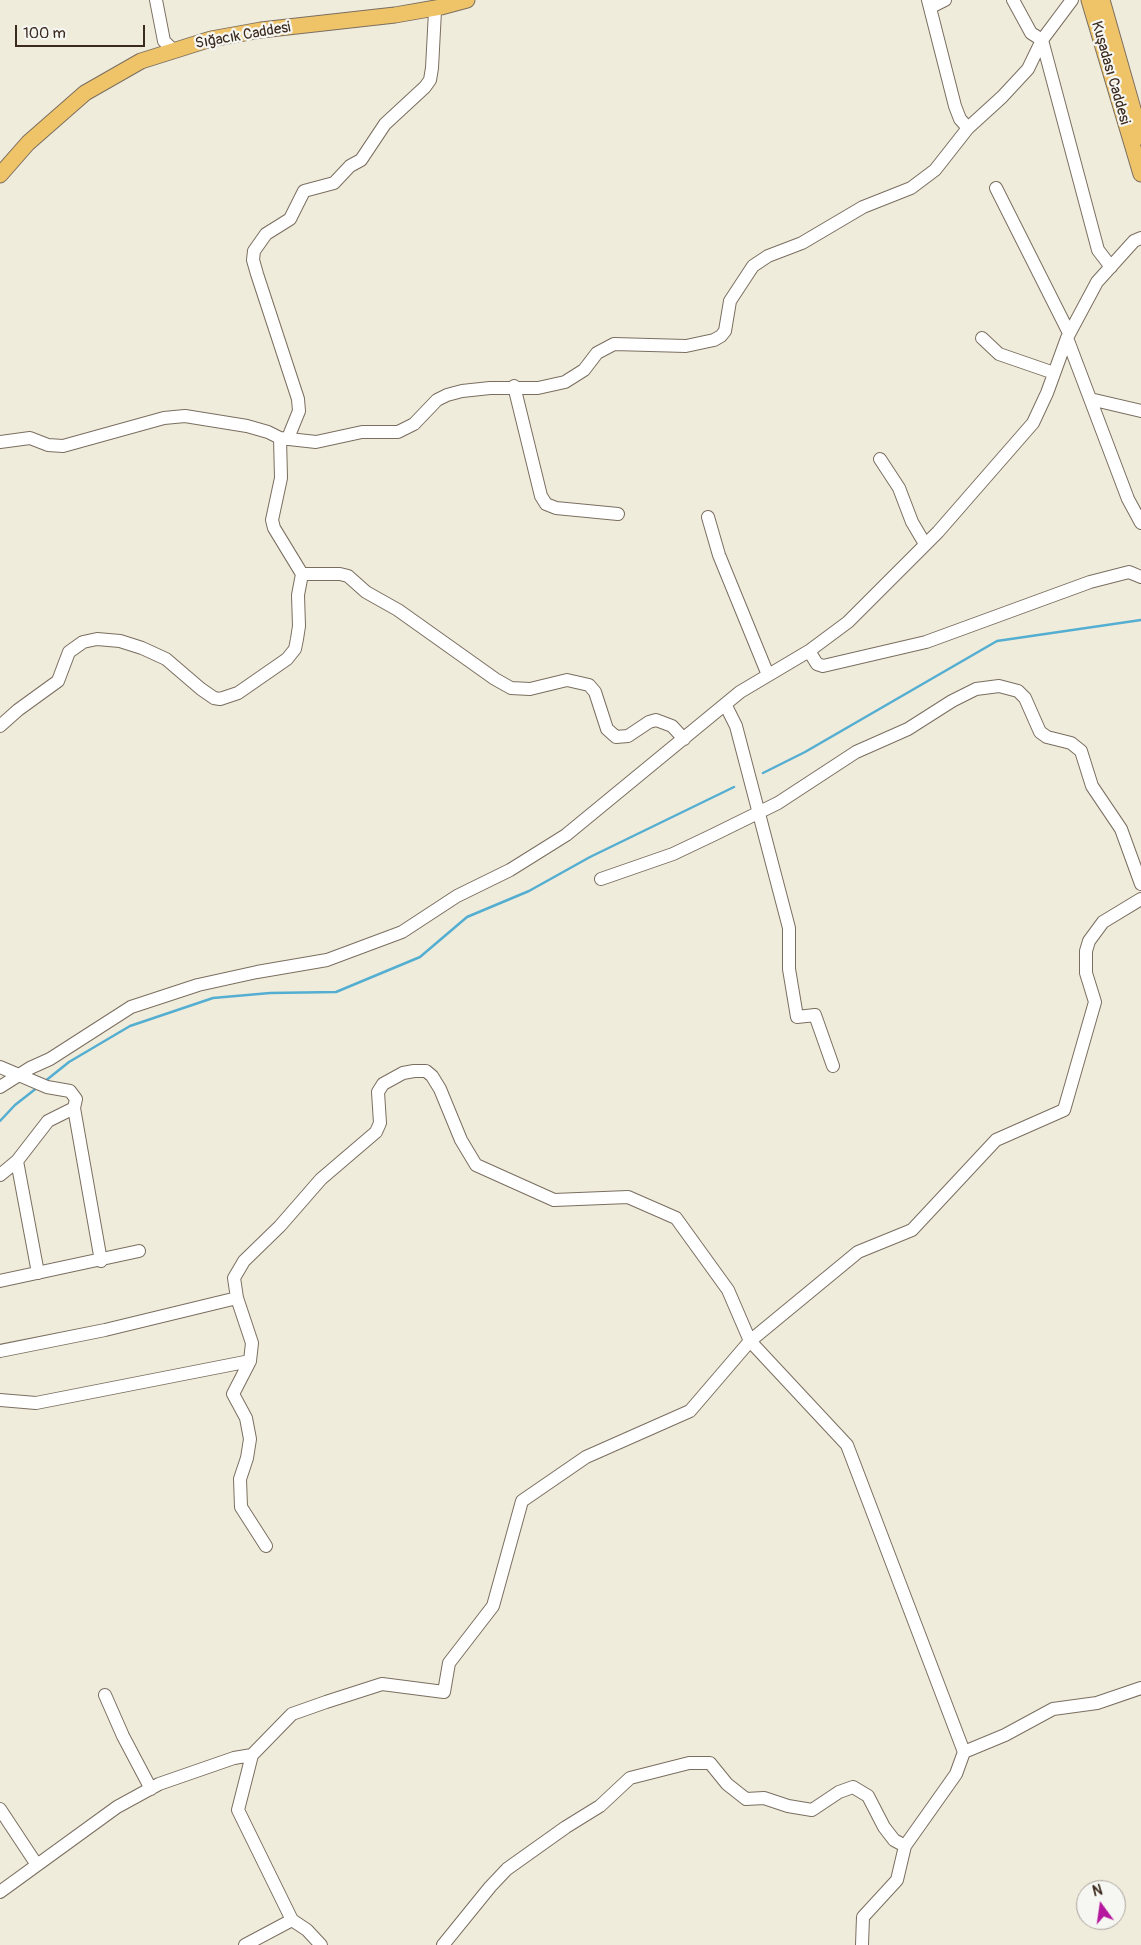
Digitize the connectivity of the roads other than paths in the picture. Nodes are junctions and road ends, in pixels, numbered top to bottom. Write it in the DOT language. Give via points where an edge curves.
graph roads {
  1 [pos="156,0"];
  2 [pos="467,0"];
  3 [pos="945,0"];
  4 [pos="1013,0"];
  5 [pos="1072,0"];
  6 [pos="1089,0"];
  7 [pos="1102,0"];
  8 [pos="930,3"];
  9 [pos="440,7"];
  10 [pos="1042,40"];
  11 [pos="174,51"];
  12 [pos="968,128"];
  13 [pos="1141,137"];
  14 [pos="1141,174"];
  15 [pos="0,175"];
  16 [pos="996,188"];
  17 [pos="1141,238"];
  18 [pos="1111,267"];
  19 [pos="1068,336"];
  20 [pos="982,338"];
  21 [pos="1054,373"];
  22 [pos="514,386"];
  23 [pos="1090,399"];
  24 [pos="1141,411"];
  25 [pos="284,438"];
  26 [pos="0,442"];
  27 [pos="880,459"];
  28 [pos="618,514"];
  29 [pos="708,517"];
  30 [pos="1141,523"];
  31 [pos="925,544"];
  32 [pos="302,574"];
  33 [pos="1141,577"];
  34 [pos="809,651"];
  35 [pos="768,675"];
  36 [pos="725,704"];
  37 [pos="0,726"];
  38 [pos="684,739"];
  39 [pos="759,811"];
  40 [pos="601,879"];
  41 [pos="1141,884"];
  42 [pos="1141,899"];
  43 [pos="833,1066"];
  44 [pos="0,1067"];
  45 [pos="17,1075"];
  46 [pos="0,1087"];
  47 [pos="74,1108"];
  48 [pos="16,1161"];
  49 [pos="0,1176"];
  50 [pos="140,1251"];
  51 [pos="101,1260"];
  52 [pos="38,1273"];
  53 [pos="0,1281"];
  54 [pos="237,1298"];
  55 [pos="750,1341"];
  56 [pos="0,1351"];
  57 [pos="250,1361"];
  58 [pos="0,1400"];
  59 [pos="266,1546"];
  60 [pos="1141,1688"];
  61 [pos="105,1695"];
  62 [pos="964,1752"];
  63 [pos="252,1756"];
  64 [pos="151,1789"];
  65 [pos="0,1809"];
  66 [pos="905,1846"];
  67 [pos="37,1865"];
  68 [pos="0,1892"];
  69 [pos="292,1920"];
  70 [pos="245,1945"];
  71 [pos="321,1945"];
  72 [pos="443,1945"];
  73 [pos="862,1945"];
  1 -- 11 [label="street" via="164,41"];
  2 -- 9 [label="main road, Sığacık Caddesi"];
  3 -- 8 [label="street"];
  4 -- 10 [label="street" via="1031,33"];
  5 -- 10 [label="street"];
  6 -- 14 [label="main road, Kuşadası Caddesi"];
  7 -- 13 [label="main road, Kuşadası Caddesi"];
  8 -- 12 [label="street" via="955,106"];
  9 -- 11 [label="main road, Sığacık Caddesi" via="260,30 211,39"];
  9 -- 25 [label="street" via="435,11 430,80 385,124 361,160 350,166 334,183 304,191 290,219 266,234 254,251 257,274 298,399 299,411"];
  10 -- 12 [label="street" via="1028,69"];
  10 -- 18 [label="street" via="1098,250"];
  11 -- 15 [label="main road, Sığacık Caddesi" via="141,61 85,93 28,143"];
  12 -- 22 [label="street" via="935,170 911,188 863,207 802,244 768,256 753,266 730,301 728,326 721,336 686,346 614,344 597,352 584,370 566,382 538,388"];
  16 -- 19 [label="street"];
  17 -- 18 [label="street" via="1134,241"];
  18 -- 19 [label="street" via="1098,282"];
  19 -- 21 [label="street"];
  19 -- 23 [label="street"];
  20 -- 21 [label="street" via="999,354"];
  21 -- 31 [label="street" via="1033,423"];
  22 -- 25 [label="street" via="447,395 437,400 414,424 398,432 362,432 316,442"];
  22 -- 28 [label="street" via="541,496 546,504 556,508"];
  23 -- 24 [label="street"];
  23 -- 30 [label="street" via="1128,499"];
  25 -- 26 [label="street" via="247,426 186,416 164,418 63,446 48,445 30,438"];
  25 -- 32 [label="street" via="272,520"];
  27 -- 31 [label="street" via="899,488 912,522"];
  29 -- 35 [label="street" via="719,555"];
  31 -- 34 [label="street" via="848,622"];
  32 -- 37 [label="street" via="295,649 287,659 238,693 214,698 166,659 128,643 97,639 74,646 58,681"];
  32 -- 38 [label="street" via="348,576 366,592 398,610 511,688 530,689 566,680 589,685 595,692 607,729 616,737 628,736 656,720 672,726"];
  33 -- 34 [label="street" via="1129,572 1090,582 926,642 823,666 817,664"];
  34 -- 35 [label="street"];
  35 -- 36 [label="street"];
  36 -- 38 [label="street"];
  36 -- 39 [label="street" via="736,726"];
  38 -- 45 [label="street" via="566,835 510,870 457,896 402,932 326,960 198,985 131,1007 50,1059"];
  39 -- 40 [label="street" via="673,854"];
  39 -- 41 [label="street" via="778,803 868,746 908,729 952,701 976,689 999,686 1025,698 1040,732 1071,743 1081,751 1092,786 1121,829"];
  39 -- 43 [label="street" via="789,928 789,969 797,1017 815,1015"];
  42 -- 55 [label="street" via="1103,922 1089,941 1086,972 1095,1002 1064,1110 996,1140 912,1230 858,1252"];
  44 -- 45 [label="street"];
  45 -- 46 [label="street"];
  45 -- 47 [label="street" via="47,1087 70,1091 76,1099"];
  47 -- 48 [label="street" via="48,1121"];
  47 -- 51 [label="street"];
  48 -- 49 [label="street"];
  48 -- 52 [label="street"];
  50 -- 51 [label="street"];
  51 -- 52 [label="street"];
  52 -- 53 [label="street"];
  54 -- 55 [label="street" via="234,1278 244,1261 280,1226 321,1178 376,1132 380,1123 378,1092 383,1084 403,1073 426,1071 440,1089 461,1140 476,1165 554,1200 628,1196 676,1218 728,1290"];
  54 -- 56 [label="street"];
  54 -- 57 [label="street" via="252,1343"];
  55 -- 62 [label="street" via="847,1445"];
  55 -- 63 [label="street" via="690,1411 586,1457 522,1501 493,1606 449,1663 444,1692 382,1684 318,1705 292,1714"];
  57 -- 58 [label="street" via="36,1404"];
  57 -- 59 [label="street" via="233,1394 246,1418 250,1439 240,1478 241,1507"];
  60 -- 62 [label="street" via="1097,1703 1053,1709 1005,1735"];
  61 -- 64 [label="street"];
  62 -- 66 [label="street" via="956,1774"];
  63 -- 64 [label="street" via="234,1758"];
  63 -- 69 [label="street" via="238,1810"];
  64 -- 67 [label="street" via="117,1806"];
  65 -- 67 [label="street"];
  66 -- 72 [label="street" via="894,1840 884,1827 868,1796 853,1787 812,1810 764,1798 746,1799 727,1784 710,1763 689,1763 630,1778 600,1806 507,1869"];
  66 -- 73 [label="street" via="897,1880 863,1917"];
  67 -- 68 [label="street"];
  69 -- 70 [label="street"];
  69 -- 71 [label="street"];
}
